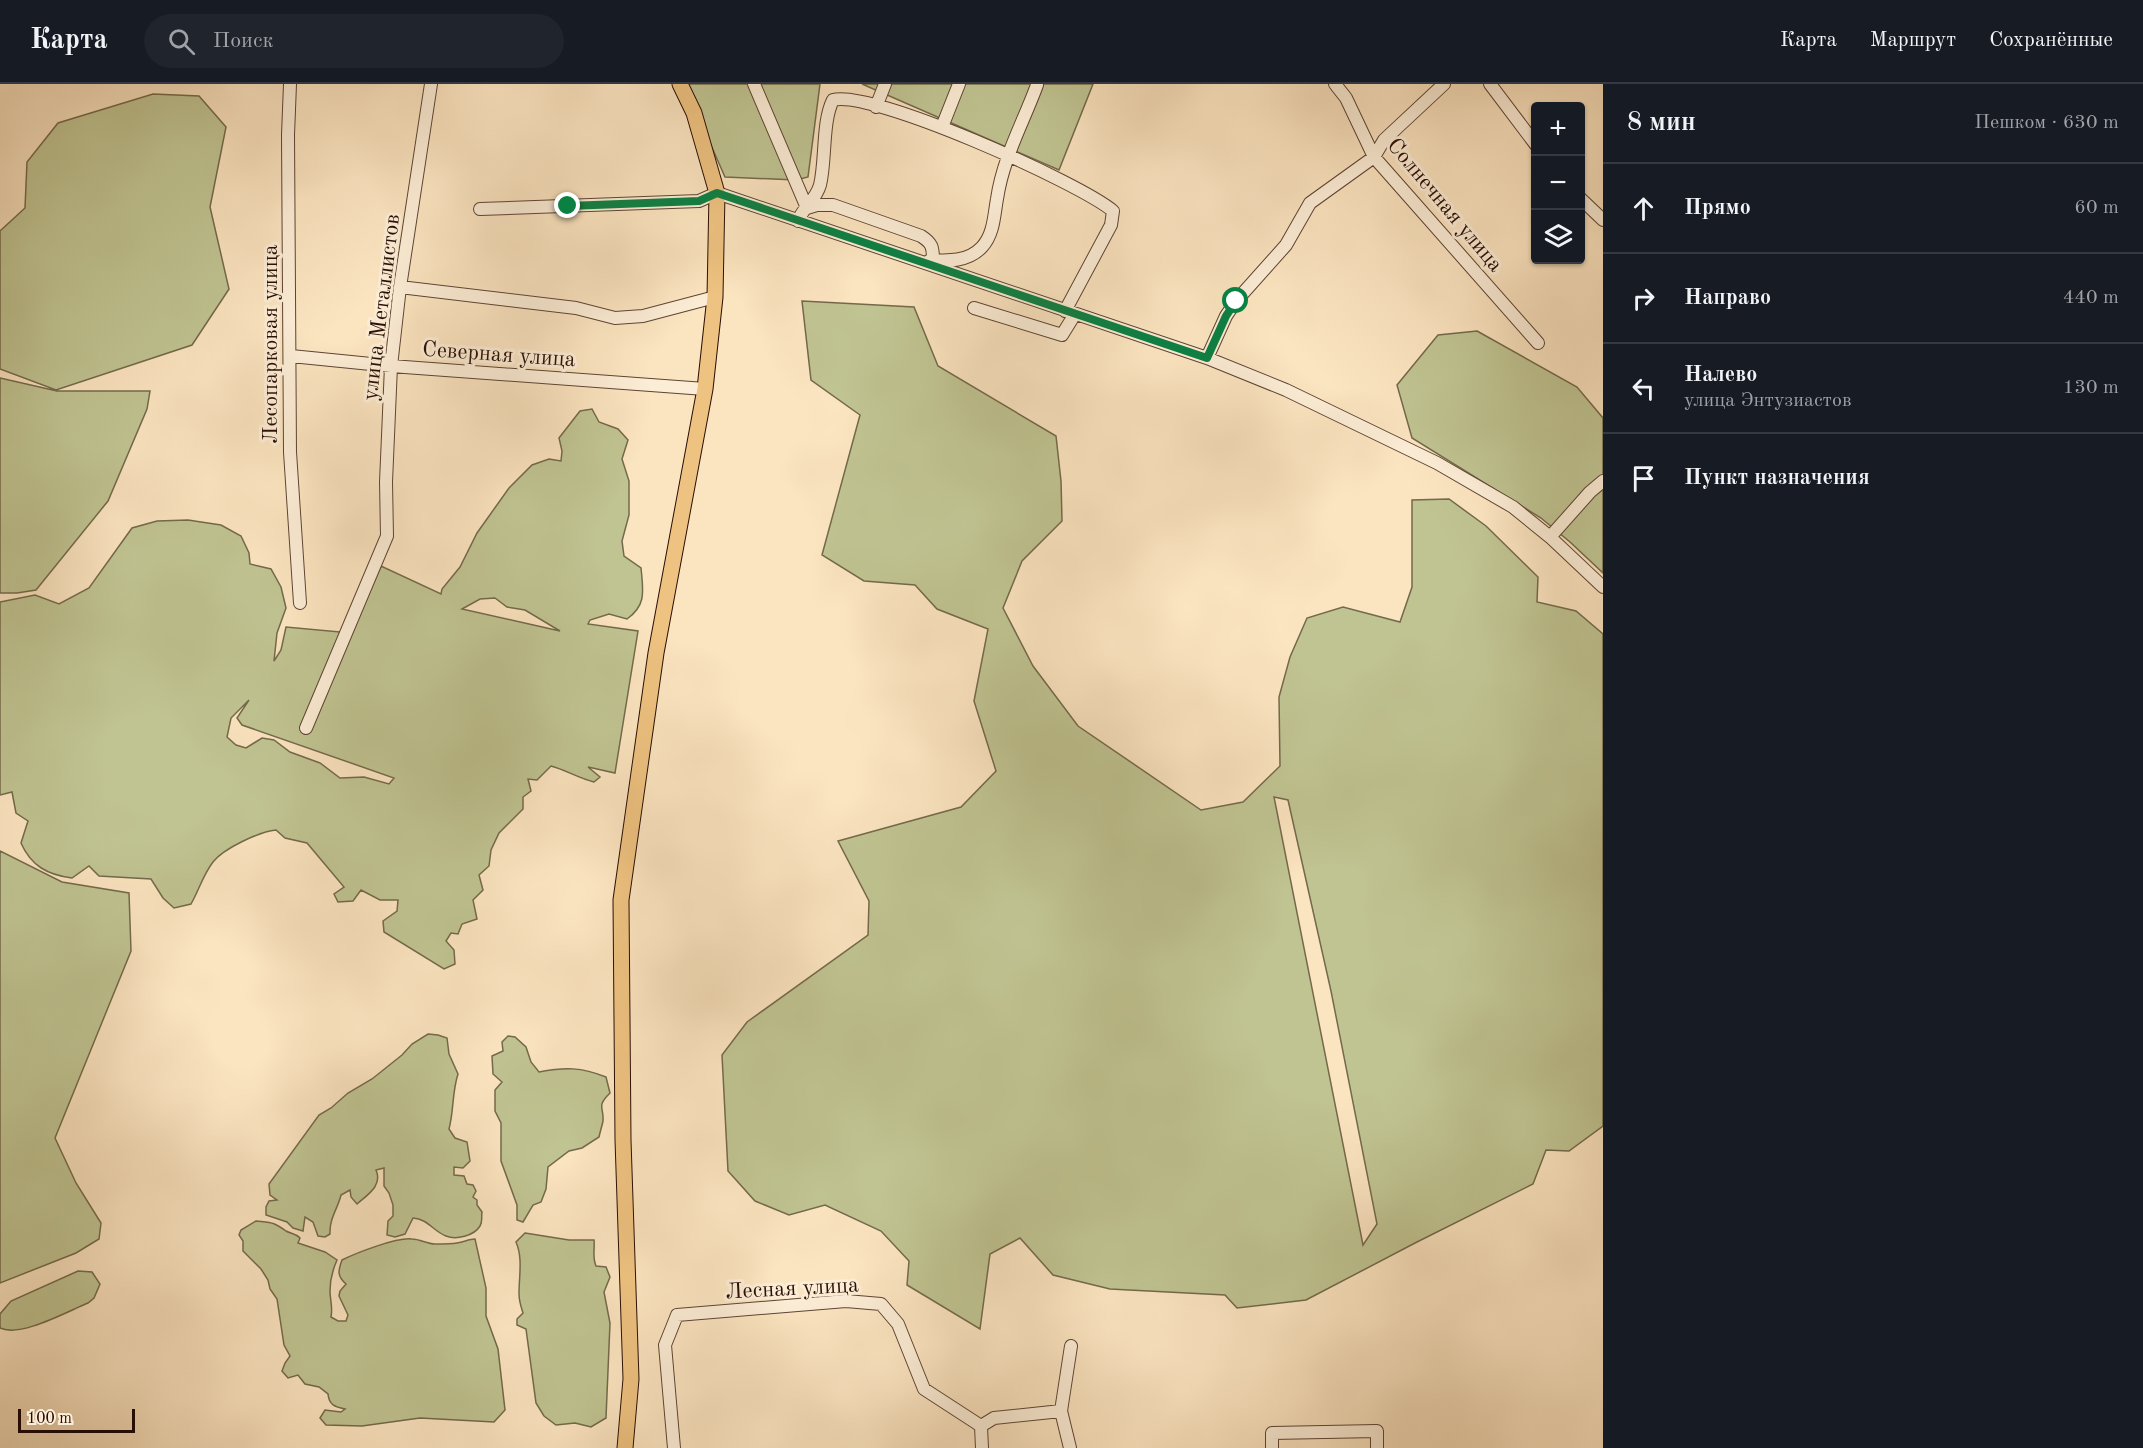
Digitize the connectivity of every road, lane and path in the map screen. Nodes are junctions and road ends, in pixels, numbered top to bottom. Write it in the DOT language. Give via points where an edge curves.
graph roads {
  1 [pos="290,84"];
  2 [pos="432,84"];
  3 [pos="680,84"];
  4 [pos="754,84"];
  5 [pos="885,84"];
  6 [pos="959,84"];
  7 [pos="1335,84"];
  8 [pos="1444,84"];
  9 [pos="1491,84"];
  10 [pos="1037,85"];
  11 [pos="876,107"];
  12 [pos="942,127"];
  13 [pos="1531,139"];
  14 [pos="1007,156"];
  15 [pos="1374,157"];
  16 [pos="717,193"];
  17 [pos="1585,202"];
  18 [pos="807,208"];
  19 [pos="480,209"];
  20 [pos="1603,220"];
  21 [pos="798,221"];
  22 [pos="916,260"];
  23 [pos="933,260"];
  24 [pos="399,287"];
  25 [pos="715,297"];
  26 [pos="974,308"];
  27 [pos="1070,312"];
  28 [pos="1538,343"];
  29 [pos="291,356"];
  30 [pos="1207,358"];
  31 [pos="391,366"];
  32 [pos="705,389"];
  33 [pos="1603,481"];
  34 [pos="1550,537"];
  35 [pos="1603,587"];
  36 [pos="300,603"];
  37 [pos="306,728"];
  38 [pos="1071,1346"];
  39 [pos="1061,1411"];
  40 [pos="981,1426"];
  41 [pos="625,1448"];
  42 [pos="674,1448"];
  43 [pos="982,1448"];
  44 [pos="1071,1448"];
  45 [pos="1272,1448"];
  46 [pos="1377,1448"];
  1 -- 29 [label="street, Лесопарковая улица"];
  2 -- 24 [label="street, улица Металлистов"];
  3 -- 16 [label="main road" via="694,113"];
  4 -- 18 [label="street"];
  5 -- 11 [label="street"];
  6 -- 12 [label="street"];
  7 -- 15 [label="street, Солнечная улица" via="1346,98"];
  8 -- 15 [label="street" via="1384,140"];
  9 -- 13 [label="street"];
  10 -- 14 [label="street"];
  11 -- 12 [label="street"];
  11 -- 18 [label="street" via="833,100 820,185"];
  12 -- 14 [label="street"];
  14 -- 23 [label="street" via="993,223 984,245 966,258"];
  14 -- 27 [label="street" via="1113,211 1111,225"];
  15 -- 28 [label="street, Солнечная улица"];
  15 -- 30 [label="street" via="1310,204 1286,245 1236,301"];
  16 -- 19 [label="street" via="699,201"];
  16 -- 21 [label="street"];
  16 -- 25 [label="main road"];
  17 -- 20 [label="street"];
  18 -- 21 [label="street"];
  18 -- 23 [label="street" via="833,205 921,236 933,248"];
  21 -- 22 [label="street"];
  22 -- 23 [label="street"];
  22 -- 27 [label="street"];
  24 -- 25 [label="street" via="576,308 615,318 643,316"];
  24 -- 31 [label="street, улица Металлистов"];
  25 -- 32 [label="main road"];
  26 -- 27 [label="street" via="1062,335"];
  27 -- 30 [label="street"];
  29 -- 31 [label="street, Северная улица"];
  29 -- 36 [label="street, Лесопарковая улица" via="291,452"];
  30 -- 34 [label="street" via="1286,390 1437,463 1513,507"];
  31 -- 32 [label="street, Северная улица"];
  31 -- 37 [label="street, улица Металлистов" via="387,536"];
  32 -- 41 [label="main road" via="656,653 621,900 623,1140 631,1378"];
  33 -- 34 [label="street"];
  34 -- 35 [label="street"];
  38 -- 39 [label="street"];
  39 -- 40 [label="street" via="994,1418"];
  39 -- 44 [label="street"];
  40 -- 42 [label="street, Лесная улица" via="924,1389 898,1324 881,1304 846,1301 677,1315 665,1345"];
  40 -- 43 [label="street"];
  45 -- 46 [label="street" via="1272,1433 1377,1431"];
}
